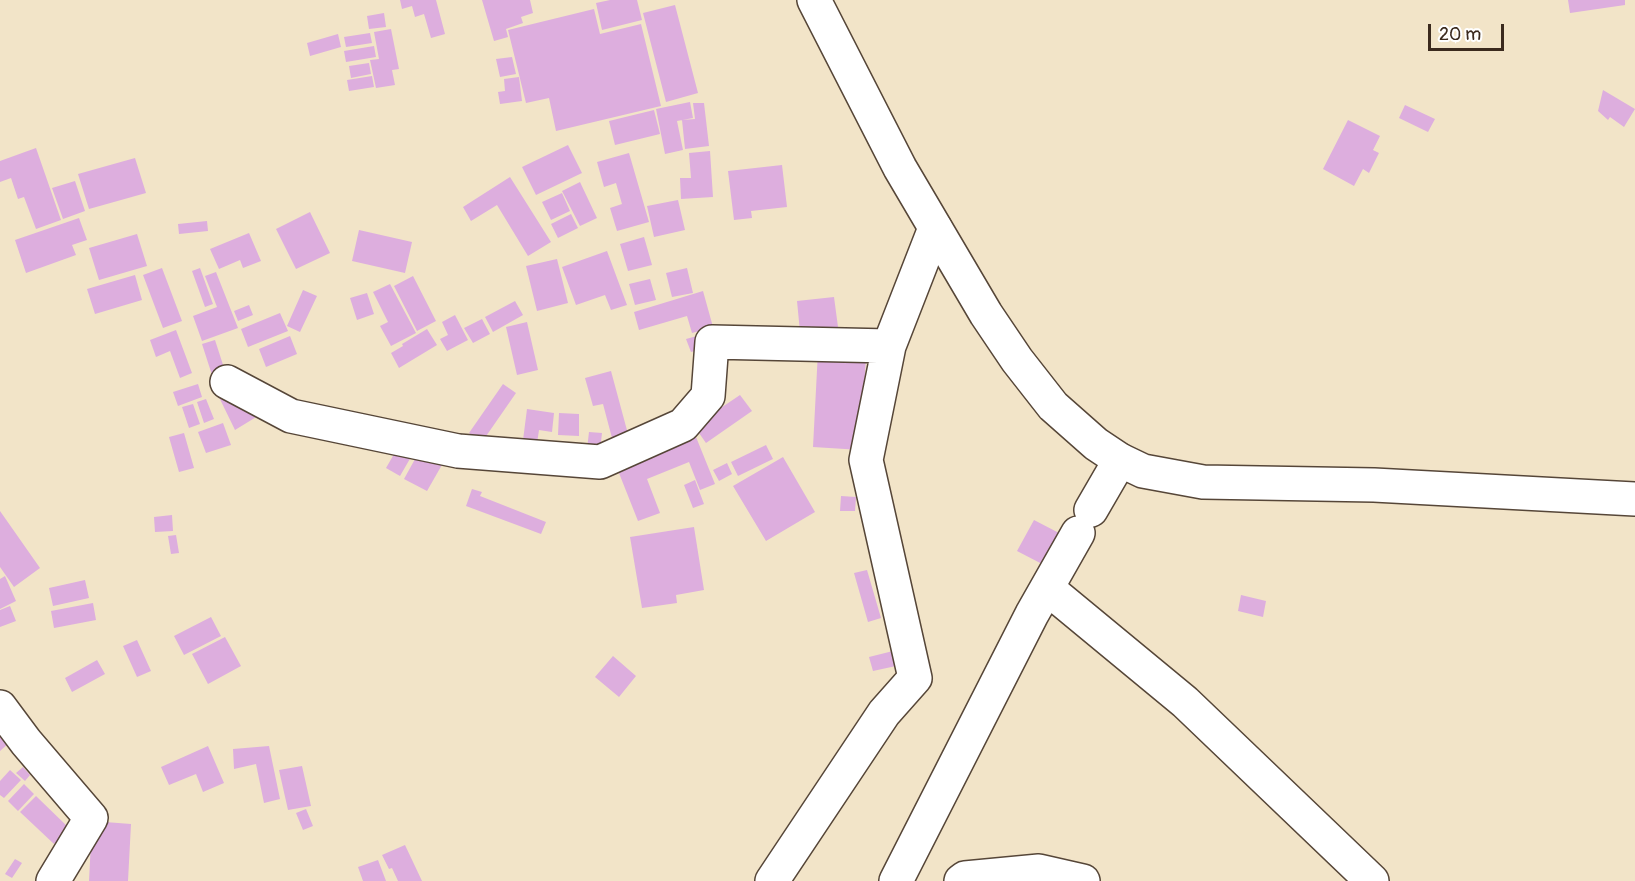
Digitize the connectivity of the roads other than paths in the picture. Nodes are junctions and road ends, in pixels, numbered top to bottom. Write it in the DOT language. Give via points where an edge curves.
graph roads {
  1 [pos="814,0"];
  2 [pos="935,228"];
  3 [pos="890,346"];
  4 [pos="227,382"];
  5 [pos="1120,460"];
  6 [pos="1635,499"];
  7 [pos="1047,588"];
  8 [pos="0,707"];
  9 [pos="54,881"];
  10 [pos="772,881"];
  11 [pos="896,881"];
  12 [pos="961,881"];
  13 [pos="1083,881"];
  14 [pos="1372,881"];
  1 -- 2 [label="street"];
  2 -- 3 [label="street"];
  2 -- 5 [label="street" via="992,323 1053,406"];
  3 -- 4 [label="street" via="712,342 708,396 683,425 600,462 458,451 291,416"];
  3 -- 10 [label="street" via="866,460 915,678 884,713"];
  5 -- 6 [label="street" via="1143,471 1203,482 1374,484"];
  5 -- 7 [label="street"];
  7 -- 11 [label="street"];
  7 -- 14 [label="street" via="1185,702"];
  8 -- 9 [label="street" via="91,818"];
  12 -- 13 [label="street" via="1039,871"];
}
